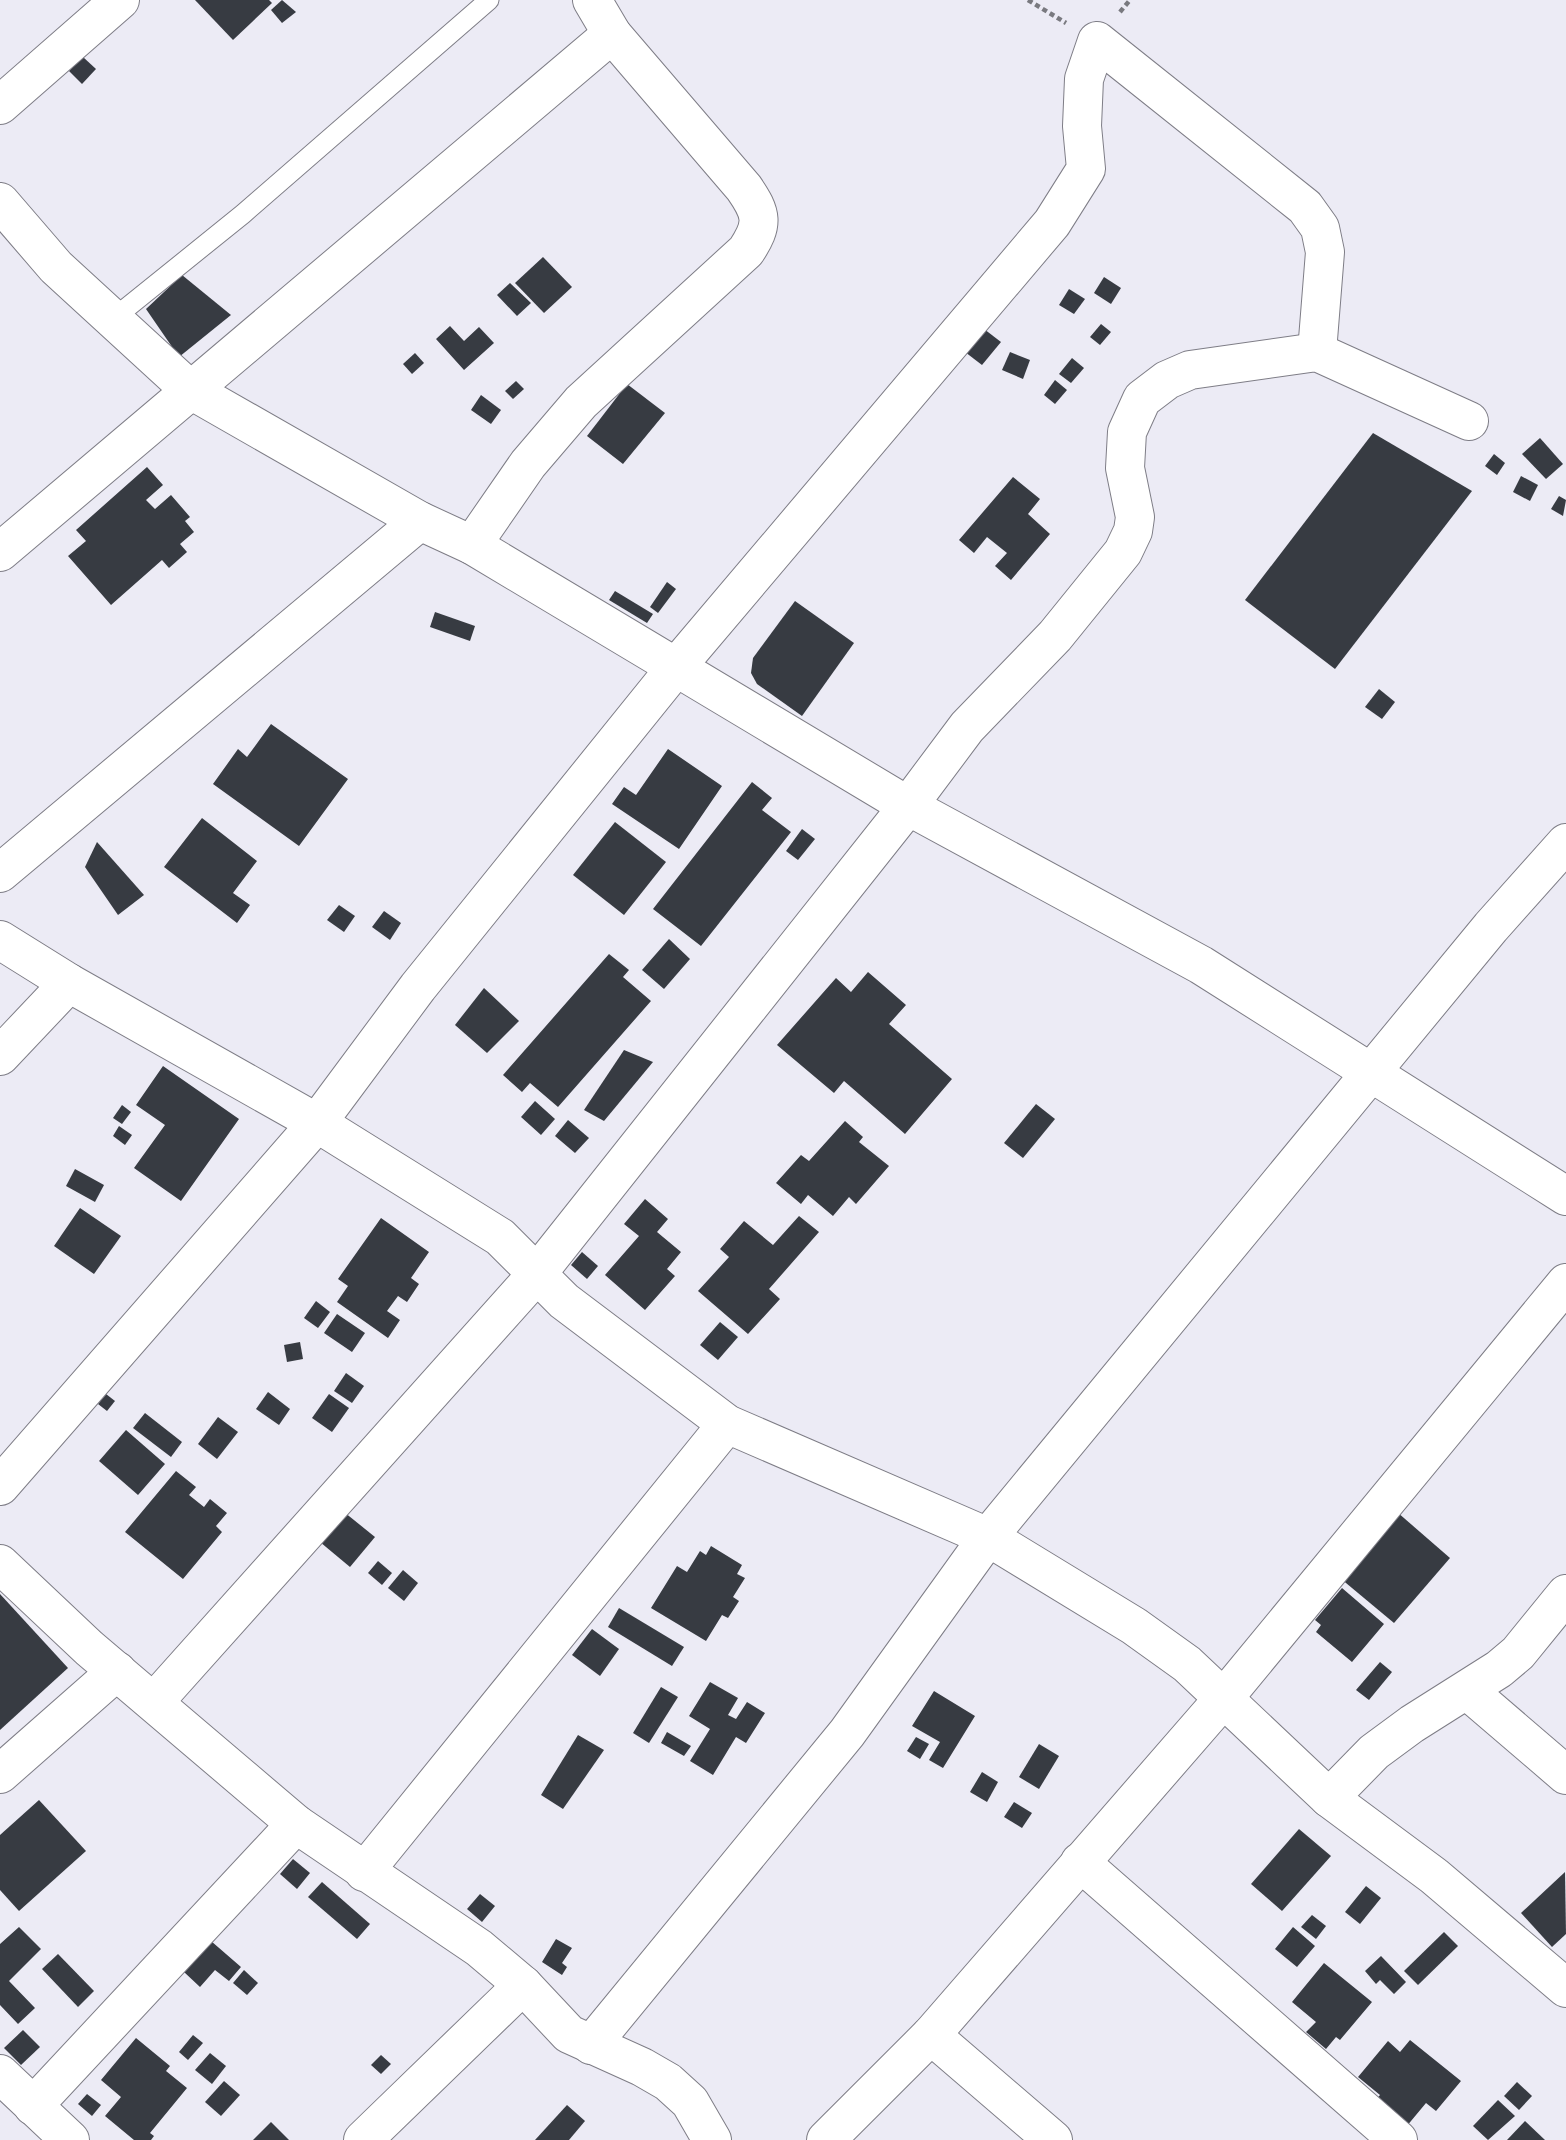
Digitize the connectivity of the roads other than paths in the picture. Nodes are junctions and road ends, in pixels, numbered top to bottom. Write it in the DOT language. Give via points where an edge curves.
graph roads {
  1 [pos="120,0"];
  2 [pos="489,0"];
  3 [pos="592,0"];
  4 [pos="612,34"];
  5 [pos="0,105"];
  6 [pos="0,202"];
  7 [pos="114,318"];
  8 [pos="1317,352"];
  9 [pos="189,389"];
  10 [pos="1469,421"];
  11 [pos="420,521"];
  12 [pos="472,545"];
  13 [pos="0,552"];
  14 [pos="677,666"];
  15 [pos="908,806"];
  16 [pos="1566,844"];
  17 [pos="0,873"];
  18 [pos="0,940"];
  19 [pos="69,983"];
  20 [pos="0,1056"];
  21 [pos="1372,1074"];
  22 [pos="317,1123"];
  23 [pos="1566,1196"];
  24 [pos="536,1275"];
  25 [pos="1566,1283"];
  26 [pos="727,1424"];
  27 [pos="0,1486"];
  28 [pos="988,1536"];
  29 [pos="0,1564"];
  30 [pos="1566,1594"];
  31 [pos="117,1671"];
  32 [pos="1468,1690"];
  33 [pos="1223,1699"];
  34 [pos="154,1702"];
  35 [pos="0,1774"];
  36 [pos="1566,1775"];
  37 [pos="1329,1798"];
  38 [pos="296,1824"];
  39 [pos="1080,1862"];
  40 [pos="364,1872"];
  41 [pos="523,1985"];
  42 [pos="1566,1988"];
  43 [pos="931,2035"];
  44 [pos="591,2045"];
  45 [pos="0,2074"];
  46 [pos="49,2128"];
  47 [pos="363,2140"];
  48 [pos="712,2140"];
  49 [pos="826,2140"];
  50 [pos="1053,2140"];
  51 [pos="1398,2140"];
  1 -- 5 [label="street"];
  2 -- 7 [label="lane" via="243,214"];
  3 -- 4 [label="street"];
  4 -- 9 [label="street"];
  4 -- 12 [label="street" via="744,188 758,209 755,237 746,251 581,402 528,464"];
  6 -- 7 [label="street" via="56,267"];
  7 -- 9 [label="street"];
  8 -- 10 [label="street"];
  8 -- 14 [label="street" via="1325,252 1320,228 1306,207 1097,41 1084,79 1086,155 1082,180 1052,223"];
  8 -- 15 [label="street" via="1190,370 1142,399 1127,432 1125,468 1135,517 1123,552 1055,636 967,727"];
  9 -- 11 [label="street"];
  9 -- 13 [label="street"];
  11 -- 12 [label="street"];
  11 -- 17 [label="street"];
  12 -- 14 [label="street"];
  14 -- 15 [label="street"];
  14 -- 22 [label="street" via="418,987"];
  15 -- 21 [label="street" via="1201,965"];
  15 -- 24 [label="street"];
  16 -- 21 [label="street" via="1491,927"];
  18 -- 19 [label="street"];
  19 -- 20 [label="street"];
  19 -- 22 [label="street"];
  21 -- 23 [label="street"];
  21 -- 28 [label="street"];
  22 -- 24 [label="street" via="500,1237"];
  22 -- 27 [label="street"];
  24 -- 26 [label="street"];
  24 -- 34 [label="street"];
  25 -- 33 [label="street"];
  26 -- 28 [label="street"];
  26 -- 40 [label="street"];
  28 -- 33 [label="street" via="1134,1626 1187,1664"];
  28 -- 44 [label="street" via="847,1732"];
  29 -- 31 [label="street"];
  30 -- 32 [label="street" via="1518,1653"];
  31 -- 34 [label="street"];
  31 -- 35 [label="street"];
  32 -- 36 [label="street"];
  32 -- 37 [label="street" via="1374,1752"];
  33 -- 37 [label="street"];
  33 -- 39 [label="street"];
  34 -- 38 [label="street"];
  37 -- 42 [label="street" via="1434,1877"];
  38 -- 40 [label="street"];
  38 -- 46 [label="street"];
  39 -- 43 [label="street"];
  39 -- 51 [label="street"];
  40 -- 41 [label="street" via="479,1948"];
  41 -- 44 [label="street" via="569,2034"];
  41 -- 47 [label="street"];
  43 -- 49 [label="street"];
  43 -- 50 [label="street"];
  44 -- 48 [label="street" via="668,2082 690,2102"];
  45 -- 46 [label="street"];
}
